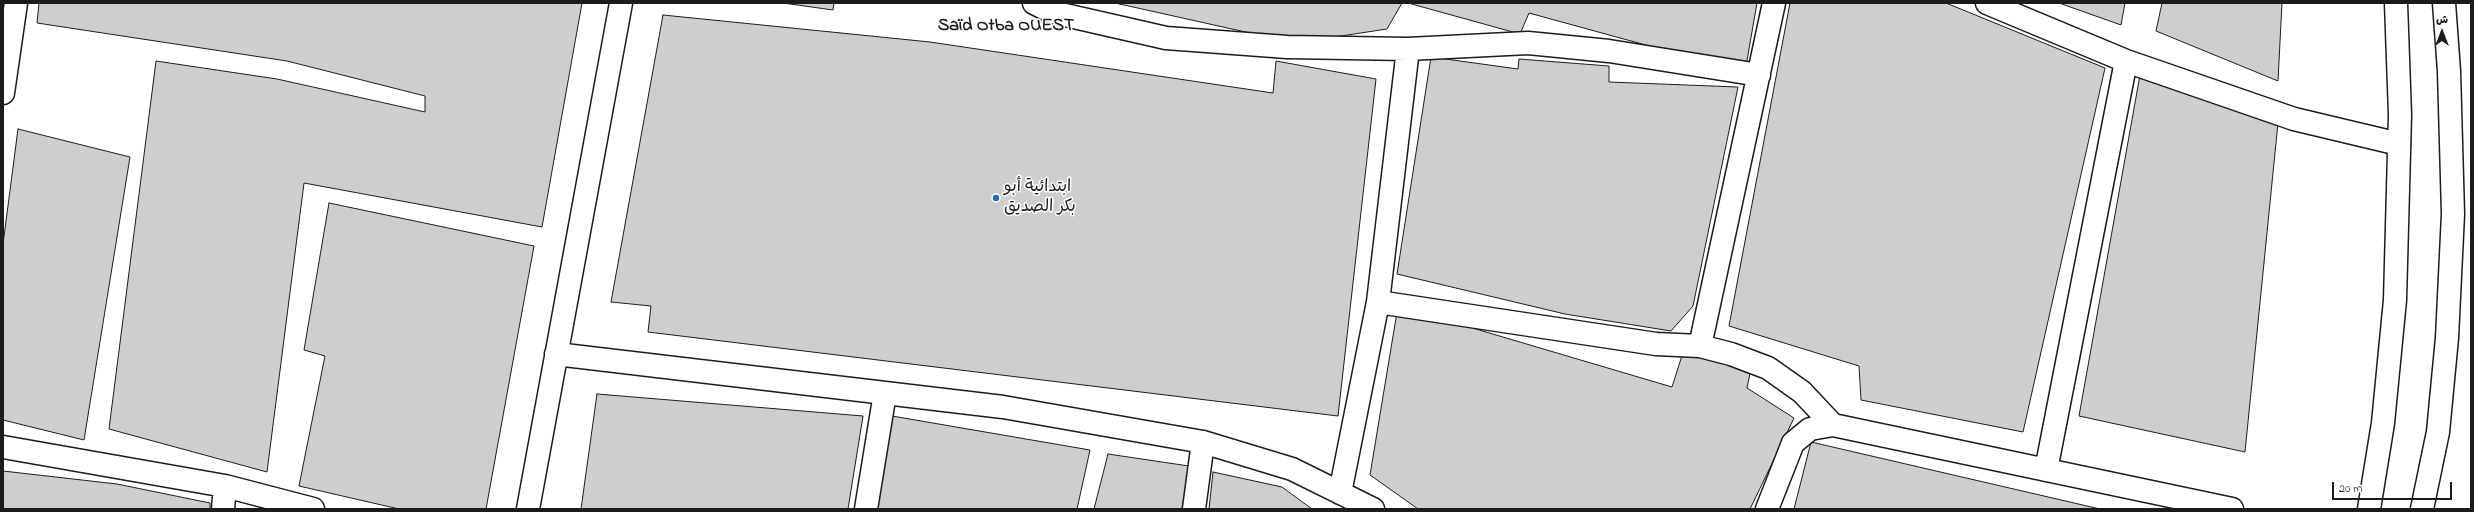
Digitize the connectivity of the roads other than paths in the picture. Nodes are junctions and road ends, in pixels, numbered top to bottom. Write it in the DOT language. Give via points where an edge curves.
graph roads {
  1 [pos="16,3"];
  2 [pos="621,3"];
  3 [pos="1034,3"];
  4 [pos="1774,3"];
  5 [pos="1986,3"];
  6 [pos="2396,3"];
  7 [pos="2444,3"];
  8 [pos="1408,49"];
  9 [pos="2126,61"];
  10 [pos="1759,75"];
  11 [pos="3,92"];
  12 [pos="2399,144"];
  13 [pos="1378,302"];
  14 [pos="1700,346"];
  15 [pos="556,354"];
  16 [pos="885,393"];
  17 [pos="1833,425"];
  18 [pos="1203,442"];
  19 [pos="3,447"];
  20 [pos="2046,470"];
  21 [pos="226,486"];
  22 [pos="1340,493"];
  23 [pos="223,509"];
  24 [pos="313,509"];
  25 [pos="528,509"];
  26 [pos="866,509"];
  27 [pos="1194,509"];
  28 [pos="1373,509"];
  29 [pos="1767,509"];
  30 [pos="2232,509"];
  31 [pos="2369,509"];
  32 [pos="2422,509"];
  1 -- 11 [label="street"];
  2 -- 15 [label="street"];
  3 -- 8 [label="street" via="1052,12 1166,38 1287,47"];
  4 -- 10 [label="street"];
  5 -- 9 [label="street"];
  6 -- 12 [label="street"];
  7 -- 32 [label="street" via="2449,71 2453,214 2447,338 2438,432"];
  8 -- 10 [label="street" via="1528,43 1609,51"];
  8 -- 13 [label="street"];
  9 -- 12 [label="street" via="2294,119"];
  9 -- 20 [label="street"];
  10 -- 14 [label="street"];
  12 -- 31 [label="street" via="2399,230 2391,359"];
  13 -- 14 [label="street" via="1656,344"];
  13 -- 22 [label="street"];
  14 -- 17 [label="street" via="1768,368 1802,392"];
  15 -- 16 [label="street"];
  15 -- 25 [label="street"];
  16 -- 18 [label="street" via="1003,407"];
  16 -- 26 [label="street"];
  17 -- 20 [label="street"];
  17 -- 29 [label="street" via="1810,429 1793,443"];
  18 -- 22 [label="street" via="1292,469"];
  18 -- 27 [label="street"];
  19 -- 21 [label="street"];
  20 -- 30 [label="street"];
  21 -- 23 [label="street"];
  21 -- 24 [label="street"];
  22 -- 28 [label="street"];
}
